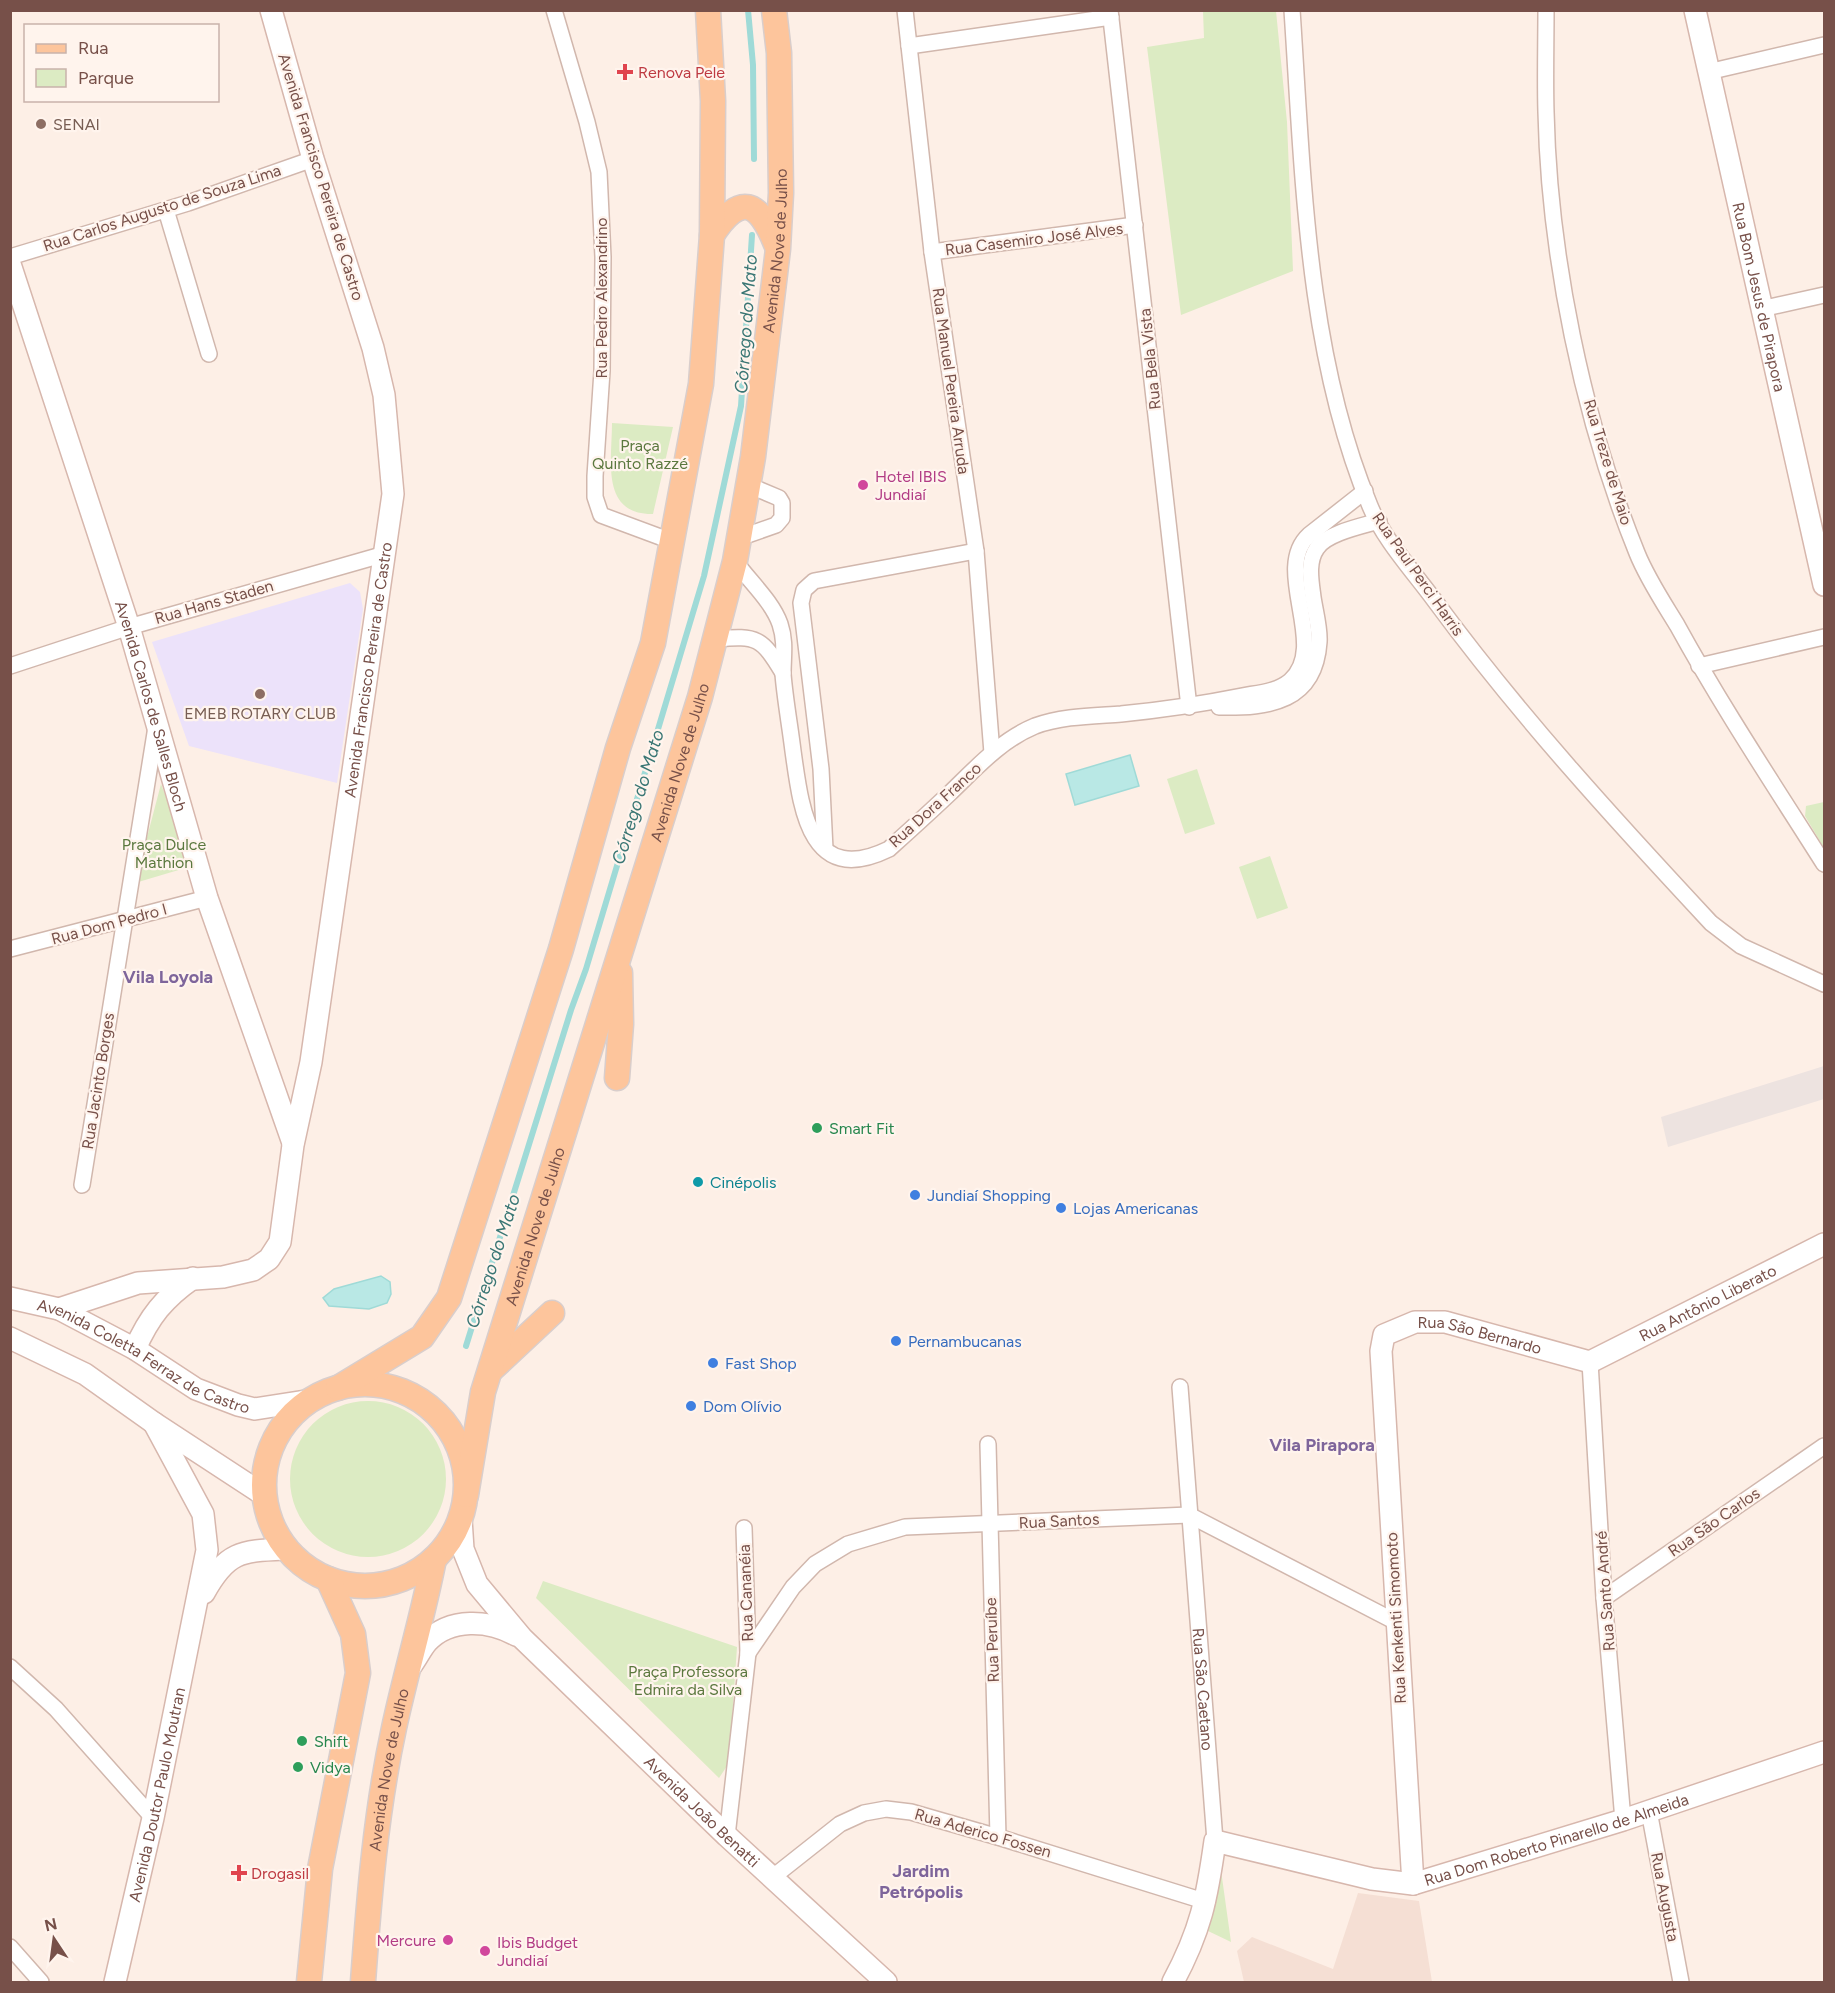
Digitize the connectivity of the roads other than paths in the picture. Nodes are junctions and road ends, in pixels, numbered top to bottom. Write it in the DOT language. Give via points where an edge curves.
graph roads {
  1 [pos="270,10"];
  2 [pos="554,10"];
  3 [pos="708,10"];
  4 [pos="774,10"];
  5 [pos="905,10"];
  6 [pos="1292,10"];
  7 [pos="1546,10"];
  8 [pos="1695,10"];
  9 [pos="1110,14"];
  10 [pos="1824,45"];
  11 [pos="909,46"];
  12 [pos="1708,72"];
  13 [pos="313,159"];
  14 [pos="166,210"];
  15 [pos="1135,225"];
  16 [pos="712,235"];
  17 [pos="778,249"];
  18 [pos="932,252"];
  19 [pos="10,257"];
  20 [pos="10,264"];
  21 [pos="1824,295"];
  22 [pos="1761,309"];
  23 [pos="209,354"];
  24 [pos="748,485"];
  25 [pos="1365,491"];
  26 [pos="1379,521"];
  27 [pos="671,541"];
  28 [pos="1820,543"];
  29 [pos="737,550"];
  30 [pos="976,551"];
  31 [pos="385,554"];
  32 [pos="1824,585"];
  33 [pos="129,627"];
  34 [pos="1824,637"];
  35 [pos="717,639"];
  36 [pos="10,666"];
  37 [pos="1699,666"];
  38 [pos="783,673"];
  39 [pos="1189,707"];
  40 [pos="156,727"];
  41 [pos="992,753"];
  42 [pos="825,849"];
  43 [pos="1824,864"];
  44 [pos="207,898"];
  45 [pos="122,921"];
  46 [pos="10,949"];
  47 [pos="620,951"];
  48 [pos="1824,984"];
  49 [pos="617,1078"];
  50 [pos="293,1145"];
  51 [pos="82,1185"];
  52 [pos="1824,1244"];
  53 [pos="194,1278"];
  54 [pos="10,1298"];
  55 [pos="58,1309"];
  56 [pos="552,1312"];
  57 [pos="10,1338"];
  58 [pos="135,1349"];
  59 [pos="1381,1351"];
  60 [pos="1590,1362"];
  61 [pos="489,1373"];
  62 [pos="338,1388"];
  63 [pos="1180,1388"];
  64 [pos="312,1400"];
  65 [pos="154,1423"];
  66 [pos="988,1443"];
  67 [pos="1824,1446"];
  68 [pos="264,1495"];
  69 [pos="466,1495"];
  70 [pos="1189,1515"];
  71 [pos="461,1519"];
  72 [pos="989,1525"];
  73 [pos="744,1528"];
  74 [pos="286,1549"];
  75 [pos="434,1559"];
  76 [pos="328,1579"];
  77 [pos="1604,1598"];
  78 [pos="197,1606"];
  79 [pos="1396,1622"];
  80 [pos="522,1638"];
  81 [pos="748,1653"];
  82 [pos="10,1667"];
  83 [pos="408,1671"];
  84 [pos="1824,1752"];
  85 [pos="1649,1811"];
  86 [pos="153,1818"];
  87 [pos="1623,1820"];
  88 [pos="727,1836"];
  89 [pos="998,1837"];
  90 [pos="1215,1841"];
  91 [pos="773,1877"];
  92 [pos="1413,1884"];
  93 [pos="1207,1902"];
  94 [pos="10,1947"];
  95 [pos="41,1983"];
  96 [pos="115,1983"];
  97 [pos="309,1983"];
  98 [pos="363,1983"];
  99 [pos="886,1983"];
  100 [pos="1173,1983"];
  101 [pos="1682,1983"];
  1 -- 13 [label="street, Avenida Francisco Pereira de Castro"];
  2 -- 27 [label="street, Rua Pedro Alexandrino" via="587,122 601,202 602,370 595,496 601,515"];
  3 -- 16 [label="main road" via="713,100"];
  4 -- 17 [label="main road, Avenida Nove de Julho" via="779,65"];
  5 -- 11 [label="street, Rua Manuel Pereira Arruda"];
  6 -- 25 [label="street, Rua Paul Perci Harris" via="1304,170 1327,363 1346,440"];
  7 -- 37 [label="street, Rua Treze de Maio" via="1546,113 1554,220 1584,380 1637,554"];
  8 -- 12 [label="street, Rua Bom Jesus de Pirapora"];
  9 -- 11 [label="street"];
  9 -- 15 [label="street, Rua Bela Vista"];
  10 -- 12 [label="street"];
  11 -- 18 [label="street, Rua Manuel Pereira Arruda"];
  12 -- 22 [label="street, Rua Bom Jesus de Pirapora"];
  13 -- 14 [label="street, Rua Carlos Augusto de Souza Lima"];
  13 -- 31 [label="street, Avenida Francisco Pereira de Castro" via="373,348 384,395 393,494"];
  14 -- 19 [label="street, Rua Carlos Augusto de Souza Lima"];
  14 -- 23 [label="street"];
  15 -- 18 [label="street, Rua Casemiro José Alves"];
  15 -- 39 [label="street, Rua Bela Vista"];
  16 -- 17 [label="main road" via="729,214 744,207 754,208 766,220"];
  16 -- 27 [label="main road" via="700,384"];
  17 -- 24 [label="main road, Avenida Nove de Julho"];
  18 -- 30 [label="street, Rua Manuel Pereira Arruda"];
  20 -- 33 [label="street, Avenida Carlos de Salles Bloch"];
  21 -- 22 [label="street"];
  22 -- 28 [label="street, Rua Bom Jesus de Pirapora"];
  24 -- 29 [label="main road, Avenida Nove de Julho"];
  24 -- 29 [label="street" via="779,498 783,518"];
  25 -- 26 [label="street, Rua Paul Perci Harris"];
  25 -- 39 [label="street, Rua Dora Franco" via="1301,543 1295,567 1303,656 1290,681 1274,690"];
  26 -- 39 [label="street, Rua Dora Franco" via="1343,531 1318,546 1311,578 1319,640 1316,667 1308,683 1279,700 1248,708"];
  26 -- 48 [label="street, Rua Paul Perci Harris" via="1448,619 1537,730 1711,923 1741,946"];
  27 -- 62 [label="main road" via="653,643 618,748 561,949 449,1298 422,1337"];
  28 -- 32 [label="street, Rua Bom Jesus de Pirapora"];
  29 -- 35 [label="main road, Avenida Nove de Julho"];
  29 -- 38 [label="street" via="780,624 786,647"];
  30 -- 41 [label="street, Rua Manuel Pereira Arruda"];
  30 -- 42 [label="street" via="836,576 808,585 801,603 821,769"];
  31 -- 33 [label="street, Rua Hans Staden"];
  31 -- 50 [label="street, Avenida Francisco Pereira de Castro" via="313,1050"];
  33 -- 36 [label="street, Rua Hans Staden"];
  33 -- 40 [label="street, Avenida Carlos de Salles Bloch"];
  34 -- 37 [label="street"];
  35 -- 38 [label="street" via="746,637 761,641"];
  35 -- 47 [label="main road, Avenida Nove de Julho"];
  37 -- 43 [label="street, Rua Treze de Maio"];
  38 -- 42 [label="street" via="801,808 812,835"];
  39 -- 41 [label="street, Rua Dora Franco" via="1059,720 1025,732"];
  40 -- 44 [label="street, Avenida Carlos de Salles Bloch"];
  40 -- 45 [label="street, Rua Jacinto Borges"];
  41 -- 42 [label="street, Rua Dora Franco" via="889,849 855,859"];
  44 -- 45 [label="street, Rua Dom Pedro I"];
  44 -- 50 [label="street, Avenida Carlos de Salles Bloch"];
  45 -- 46 [label="street, Rua Dom Pedro I"];
  45 -- 51 [label="street, Rua Jacinto Borges"];
  47 -- 49 [label="main road"];
  47 -- 61 [label="main road, Avenida Nove de Julho"];
  50 -- 53 [label="street, Avenida Francisco Pereira de Castro" via="280,1242 268,1259 253,1270"];
  52 -- 60 [label="street, Rua Antônio Liberato"];
  53 -- 55 [label="street, Avenida Francisco Pereira de Castro" via="138,1283"];
  53 -- 58 [label="street" via="159,1305"];
  54 -- 55 [label="street, Avenida Coletta Ferraz de Castro"];
  55 -- 58 [label="street, Avenida Coletta Ferraz de Castro"];
  56 -- 61 [label="main road"];
  57 -- 65 [label="street" via="86,1374"];
  58 -- 64 [label="street, Avenida Coletta Ferraz de Castro" via="196,1389 238,1405 255,1409"];
  59 -- 60 [label="street, Rua São Bernardo" via="1384,1335 1398,1327 1415,1322 1445,1322"];
  59 -- 79 [label="street, Rua Kenkenti Simomoto"];
  60 -- 77 [label="street, Rua Santo André"];
  61 -- 69 [label="main road, Avenida Nove de Julho"];
  62 -- 64 [label="main road"];
  62 -- 69 [label="main road" via="366,1384 394,1388 441,1418 456,1441 465,1467"];
  63 -- 70 [label="street, Rua São Caetano"];
  64 -- 68 [label="main road" via="288,1418 274,1442"];
  65 -- 68 [label="street"];
  65 -- 78 [label="street, Avenida Doutor Paulo Moutran" via="203,1514 207,1550"];
  66 -- 72 [label="street, Rua Peruíbe"];
  67 -- 77 [label="street, Rua São Carlos"];
  68 -- 74 [label="main road" via="275,1532"];
  69 -- 71 [label="main road"];
  70 -- 72 [label="street, Rua Santos"];
  70 -- 79 [label="street"];
  70 -- 90 [label="street, Rua São Caetano"];
  71 -- 75 [label="main road"];
  71 -- 80 [label="street, Avenida João Benatti" via="463,1550 477,1584"];
  72 -- 81 [label="street, Rua Santos" via="905,1527 848,1544 815,1564 793,1587"];
  72 -- 89 [label="street, Rua Peruíbe"];
  73 -- 81 [label="street, Rua Cananéia"];
  74 -- 76 [label="main road" via="305,1567"];
  74 -- 78 [label="street" via="246,1553 226,1561"];
  75 -- 76 [label="main road" via="405,1578 375,1586"];
  75 -- 83 [label="main road, Avenida Nove de Julho"];
  76 -- 97 [label="main road" via="351,1627 358,1673 320,1869"];
  77 -- 87 [label="street, Rua Santo André"];
  78 -- 86 [label="street, Avenida Doutor Paulo Moutran"];
  79 -- 92 [label="street, Rua Kenkenti Simomoto"];
  80 -- 83 [label="street, Avenida João Benatti" via="499,1625 460,1624 427,1643"];
  80 -- 88 [label="street, Avenida João Benatti"];
  81 -- 88 [label="street, Rua Cananéia"];
  82 -- 86 [label="street" via="56,1709"];
  83 -- 98 [label="main road, Avenida Nove de Julho" via="382,1800"];
  84 -- 85 [label="street, Rua Dom Roberto Pinarello de Almeida"];
  85 -- 87 [label="street, Rua Dom Roberto Pinarello de Almeida"];
  85 -- 101 [label="street, Rua Augusta"];
  86 -- 96 [label="street, Avenida Doutor Paulo Moutran"];
  87 -- 92 [label="street, Rua Dom Roberto Pinarello de Almeida"];
  88 -- 91 [label="street, Avenida João Benatti"];
  89 -- 91 [label="street, Rua Aderico Fossen" via="911,1812 886,1809 864,1813 840,1824"];
  89 -- 93 [label="street, Rua Aderico Fossen"];
  90 -- 92 [label="street, Rua Dom Roberto Pinarello de Almeida" via="1372,1879"];
  90 -- 93 [label="street, Rua São Caetano"];
  91 -- 99 [label="street, Avenida João Benatti"];
  93 -- 100 [label="street, Rua São Caetano" via="1196,1936"];
  94 -- 95 [label="street"];
}
